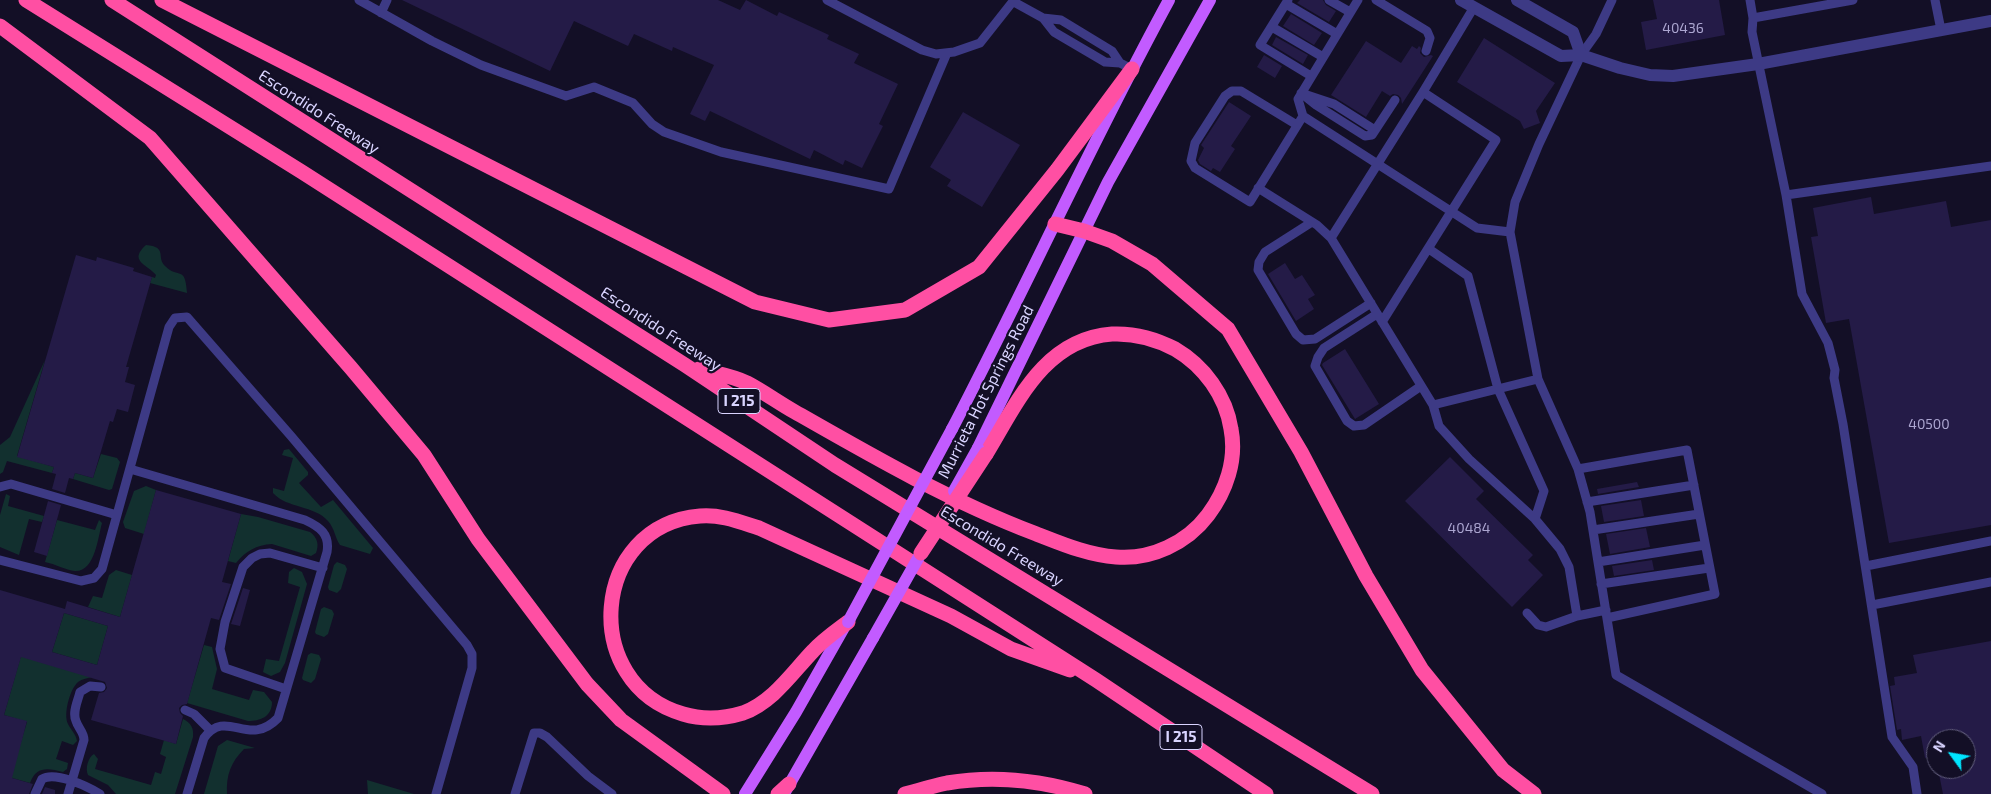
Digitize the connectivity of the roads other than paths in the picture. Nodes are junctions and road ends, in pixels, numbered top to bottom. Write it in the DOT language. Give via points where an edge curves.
graph roads {
  1 [pos="26,0"];
  2 [pos="112,0"];
  3 [pos="162,0"];
  4 [pos="358,0"];
  5 [pos="387,0"];
  6 [pos="827,0"];
  7 [pos="1170,0"];
  8 [pos="1210,0"];
  9 [pos="1329,0"];
  10 [pos="1358,0"];
  11 [pos="1376,0"];
  12 [pos="1461,0"];
  13 [pos="1517,0"];
  14 [pos="1612,0"];
  15 [pos="1750,0"];
  16 [pos="1853,0"];
  17 [pos="1935,0"];
  18 [pos="1014,1"];
  19 [pos="1287,2"];
  20 [pos="1474,7"];
  21 [pos="1350,12"];
  22 [pos="381,13"];
  23 [pos="1042,18"];
  24 [pos="1753,18"];
  25 [pos="1991,21"];
  26 [pos="0,26"];
  27 [pos="1272,26"];
  28 [pos="1941,30"];
  29 [pos="1337,34"];
  30 [pos="1426,52"];
  31 [pos="947,53"];
  32 [pos="1581,55"];
  33 [pos="1323,57"];
  34 [pos="1758,64"];
  35 [pos="1126,66"];
  36 [pos="1311,76"];
  37 [pos="1423,92"];
  38 [pos="1301,93"];
  39 [pos="1395,100"];
  40 [pos="1303,116"];
  41 [pos="1297,125"];
  42 [pos="1378,164"];
  43 [pos="1991,166"];
  44 [pos="1258,188"];
  45 [pos="1786,195"];
  46 [pos="1452,212"];
  47 [pos="1312,222"];
  48 [pos="1055,224"];
  49 [pos="1084,231"];
  50 [pos="1510,232"];
  51 [pos="1331,238"];
  52 [pos="1428,249"];
  53 [pos="1371,303"];
  54 [pos="1380,318"];
  55 [pos="685,366"];
  56 [pos="1538,379"];
  57 [pos="1421,386"];
  58 [pos="1498,389"];
  59 [pos="1433,405"];
  60 [pos="982,451"];
  61 [pos="130,469"];
  62 [pos="1578,469"];
  63 [pos="1694,485"];
  64 [pos="0,487"];
  65 [pos="1587,502"];
  66 [pos="1699,514"];
  67 [pos="117,515"];
  68 [pos="1535,519"];
  69 [pos="1593,530"];
  70 [pos="1991,541"];
  71 [pos="1705,545"];
  72 [pos="921,553"];
  73 [pos="0,560"];
  74 [pos="1598,562"];
  75 [pos="1866,566"];
  76 [pos="323,568"];
  77 [pos="1710,568"];
  78 [pos="1991,582"];
  79 [pos="1602,584"];
  80 [pos="1872,605"];
  81 [pos="1527,613"];
  82 [pos="1607,614"];
  83 [pos="1577,616"];
  84 [pos="848,622"];
  85 [pos="1096,680"];
  86 [pos="101,687"];
  87 [pos="286,689"];
  88 [pos="185,710"];
  89 [pos="210,730"];
  90 [pos="72,781"];
  91 [pos="784,791"];
  92 [pos="35,794"];
  93 [pos="68,794"];
  94 [pos="100,794"];
  95 [pos="187,794"];
  96 [pos="436,794"];
  97 [pos="515,794"];
  98 [pos="612,794"];
  99 [pos="723,794"];
  100 [pos="745,794"];
  101 [pos="905,794"];
  102 [pos="1085,794"];
  103 [pos="1266,794"];
  104 [pos="1372,794"];
  105 [pos="1534,794"];
  106 [pos="1822,794"];
  107 [pos="1917,794"];
  1 -- 85 [label="highway, I 215" via="310,177"];
  2 -- 55 [label="highway, Escondido Freeway / I 215"];
  3 -- 35 [label="highway" via="755,302 829,320 905,310 979,267 1057,170"];
  4 -- 22 [label="lane"];
  5 -- 22 [label="lane"];
  6 -- 31 [label="lane" via="922,50"];
  7 -- 35 [label="main road, Murrieta Hot Springs Road"];
  8 -- 49 [label="main road, Murrieta Hot Springs Road"];
  9 -- 21 [label="lane"];
  10 -- 21 [label="lane"];
  11 -- 30 [label="lane" via="1427,31 1430,38"];
  12 -- 20 [label="street"];
  13 -- 32 [label="street" via="1574,32"];
  14 -- 32 [label="lane" via="1596,34"];
  15 -- 24 [label="lane"];
  16 -- 24 [label="lane"];
  17 -- 28 [label="lane"];
  18 -- 23 [label="lane"];
  18 -- 31 [label="lane" via="980,43"];
  19 -- 27 [label="lane"];
  19 -- 29 [label="lane"];
  20 -- 32 [label="street" via="1561,56"];
  20 -- 37 [label="lane"];
  21 -- 29 [label="lane"];
  22 -- 31 [label="lane" via="481,65 566,96 594,87 633,103 664,132 720,152 889,189"];
  23 -- 35 [label="lane" via="1054,32 1105,62"];
  23 -- 35 [label="lane" via="1061,20 1112,51"];
  24 -- 34 [label="lane" via="1752,32"];
  25 -- 28 [label="street"];
  26 -- 99 [label="highway" via="150,138 424,455 478,539 587,684 621,720"];
  27 -- 33 [label="lane"];
  27 -- 36 [label="lane" via="1260,45"];
  28 -- 34 [label="street"];
  29 -- 33 [label="lane"];
  32 -- 34 [label="street" via="1650,75 1673,76"];
  32 -- 50 [label="lane" via="1539,144 1516,202"];
  33 -- 36 [label="lane"];
  34 -- 45 [label="lane"];
  35 -- 48 [label="main road, Murrieta Hot Springs Road"];
  36 -- 38 [label="lane"];
  37 -- 42 [label="lane"];
  37 -- 46 [label="lane" via="1496,140"];
  38 -- 39 [label="lane" via="1334,104 1375,130"];
  38 -- 40 [label="lane" via="1298,99"];
  40 -- 41 [label="lane"];
  40 -- 42 [label="lane"];
  41 -- 44 [label="lane"];
  41 -- 44 [label="lane" via="1241,91 1232,91 1225,96 1195,143 1191,161 1195,168 1250,202"];
  42 -- 46 [label="lane"];
  42 -- 51 [label="lane"];
  43 -- 45 [label="lane"];
  44 -- 47 [label="lane"];
  45 -- 75 [label="lane" via="1802,294 1828,343 1835,370"];
  46 -- 50 [label="lane" via="1477,228"];
  46 -- 52 [label="lane"];
  47 -- 51 [label="lane"];
  47 -- 53 [label="lane" via="1265,252 1259,262 1258,270 1296,334 1303,340 1315,339"];
  48 -- 49 [label="highway"];
  48 -- 84 [label="main road, Murrieta Hot Springs Road, bridge" via="1004,330"];
  49 -- 60 [label="main road, Murrieta Hot Springs Road"];
  49 -- 105 [label="highway" via="1112,241 1152,264 1228,329 1301,452 1366,576 1422,670 1503,770"];
  50 -- 56 [label="lane"];
  51 -- 53 [label="lane"];
  52 -- 54 [label="lane"];
  52 -- 58 [label="lane" via="1468,276"];
  53 -- 54 [label="lane"];
  54 -- 57 [label="lane"];
  54 -- 57 [label="lane" via="1324,348 1318,356 1315,366 1348,421 1354,426 1364,425"];
  55 -- 60 [label="highway" via="745,382 936,490 1017,526 1086,552 1117,557 1155,553 1190,535 1203,522 1224,489 1230,470 1232,432 1225,406 1192,360 1149,338 1105,335 1075,344 1047,363"];
  55 -- 104 [label="highway, Escondido Freeway / I 215" via="835,465"];
  56 -- 58 [label="lane"];
  56 -- 62 [label="lane"];
  57 -- 59 [label="lane"];
  58 -- 59 [label="lane"];
  58 -- 68 [label="lane" via="1544,491"];
  59 -- 68 [label="lane" via="1440,426 1469,459"];
  60 -- 72 [label="highway, bridge"];
  61 -- 67 [label="lane"];
  61 -- 76 [label="lane" via="317,525 329,542"];
  61 -- 96 [label="lane" via="169,327 175,318 187,317 291,436 472,654 472,668"];
  62 -- 63 [label="lane" via="1687,450"];
  62 -- 65 [label="lane"];
  63 -- 65 [label="lane"];
  63 -- 66 [label="lane"];
  64 -- 67 [label="lane" via="11,484"];
  65 -- 69 [label="lane"];
  66 -- 69 [label="lane"];
  66 -- 71 [label="lane"];
  67 -- 73 [label="lane" via="102,569 94,578 81,581"];
  68 -- 83 [label="lane" via="1560,549 1569,567"];
  69 -- 74 [label="lane"];
  70 -- 75 [label="lane"];
  71 -- 74 [label="lane"];
  71 -- 77 [label="lane"];
  72 -- 91 [label="main road, bridge"];
  74 -- 79 [label="lane"];
  75 -- 80 [label="lane"];
  76 -- 87 [label="lane"];
  76 -- 87 [label="lane" via="270,553 252,558 242,567 225,622 220,649 225,668"];
  77 -- 79 [label="lane"];
  77 -- 82 [label="lane" via="1714,594"];
  78 -- 80 [label="lane"];
  79 -- 82 [label="lane"];
  80 -- 107 [label="lane" via="1892,737 1913,767"];
  81 -- 83 [label="lane" via="1538,625 1546,627"];
  82 -- 83 [label="lane"];
  82 -- 106 [label="lane" via="1616,675"];
  84 -- 85 [label="highway" via="814,649 770,697 744,712 706,718 672,711 642,692 629,676 614,646 610,609 624,564 644,538 673,522 714,516 759,528 951,616 1011,649"];
  84 -- 100 [label="main road, Murrieta Hot Springs Road"];
  85 -- 103 [label="highway, I 215"];
  86 -- 90 [label="lane" via="90,686 80,692 74,714 84,740"];
  87 -- 89 [label="lane" via="278,718 271,725 252,731 226,725"];
  88 -- 89 [label="lane"];
  89 -- 95 [label="lane" via="204,738"];
  90 -- 92 [label="lane" via="46,777"];
  90 -- 93 [label="lane"];
  90 -- 94 [label="lane"];
  97 -- 98 [label="lane" via="534,733 540,733"];
  101 -- 102 [label="highway" via="946,783 1001,778 1053,784"];
}
